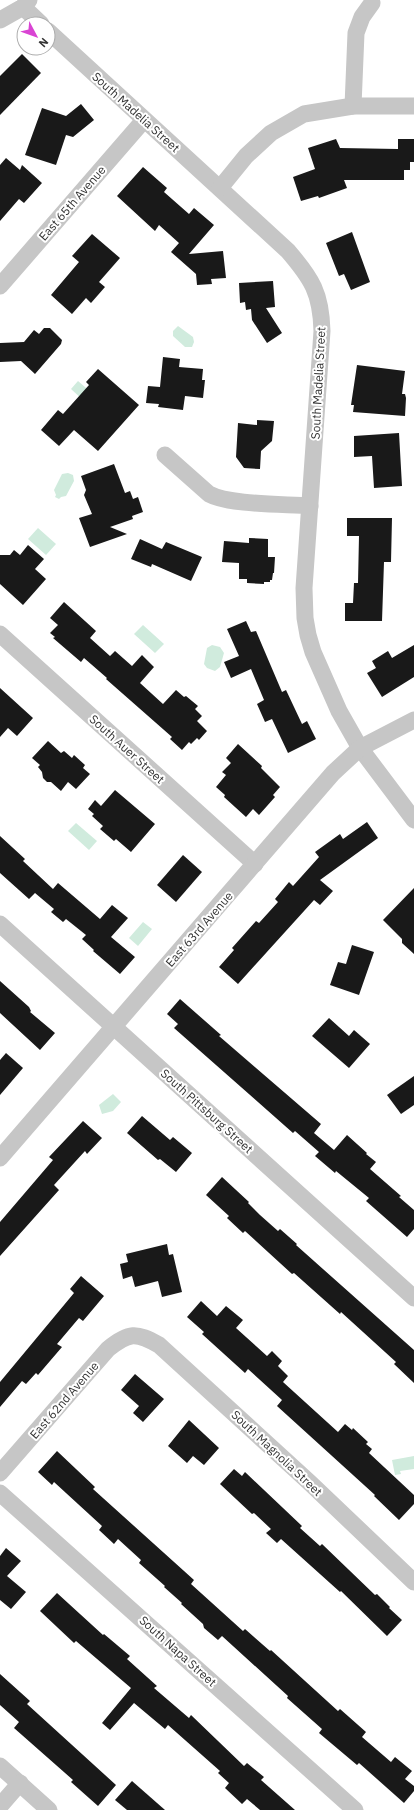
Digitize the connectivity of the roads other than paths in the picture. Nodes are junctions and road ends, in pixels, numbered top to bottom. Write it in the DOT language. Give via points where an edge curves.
graph roads {
  1 [pos="372,3"];
  2 [pos="26,4"];
  3 [pos="35,16"];
  4 [pos="0,20"];
  5 [pos="56,38"];
  6 [pos="353,106"];
  7 [pos="414,106"];
  8 [pos="144,120"];
  9 [pos="220,188"];
  10 [pos="0,286"];
  11 [pos="165,455"];
  12 [pos="310,506"];
  13 [pos="0,634"];
  14 [pos="414,720"];
  15 [pos="360,748"];
  16 [pos="414,820"];
  17 [pos="255,864"];
  18 [pos="0,924"];
  19 [pos="115,1027"];
  20 [pos="0,1158"];
  21 [pos="414,1298"];
  22 [pos="133,1334"];
  23 [pos="0,1473"];
  24 [pos="0,1493"];
  25 [pos="414,1582"];
  26 [pos="0,1766"];
  27 [pos="20,1783"];
  28 [pos="0,1806"];
  29 [pos="49,1810"];
  30 [pos="355,1810"];
  1 -- 6 [label="street" via="362,17 356,33"];
  2 -- 3 [label="street"];
  2 -- 4 [label="street"];
  5 -- 8 [label="street, South Madelia Street"];
  6 -- 7 [label="street"];
  6 -- 9 [label="street" via="304,114 271,132 246,156"];
  8 -- 9 [label="street, South Madelia Street"];
  8 -- 10 [label="street, East 65th Avenue"];
  9 -- 12 [label="street, South Madelia Street" via="288,251 306,272 320,302 322,331"];
  11 -- 12 [label="street" via="215,497"];
  12 -- 15 [label="street, South Madelia Street" via="304,588 308,635 339,712"];
  13 -- 17 [label="street, South Auer Street"];
  14 -- 15 [label="street, East 63rd Avenue"];
  15 -- 16 [label="street, South Madelia Street"];
  15 -- 17 [label="street, East 63rd Avenue" via="333,773"];
  17 -- 19 [label="street, East 63rd Avenue"];
  18 -- 19 [label="street, South Pittsburg Street"];
  19 -- 20 [label="street, East 63rd Avenue"];
  19 -- 21 [label="street, South Pittsburg Street"];
  22 -- 23 [label="street, East 62nd Avenue" via="121,1338 108,1349"];
  22 -- 25 [label="street, South Magnolia Street" via="159,1345"];
  24 -- 30 [label="street, South Napa Street"];
  26 -- 27 [label="street"];
  27 -- 28 [label="street"];
  27 -- 29 [label="street"];
}
